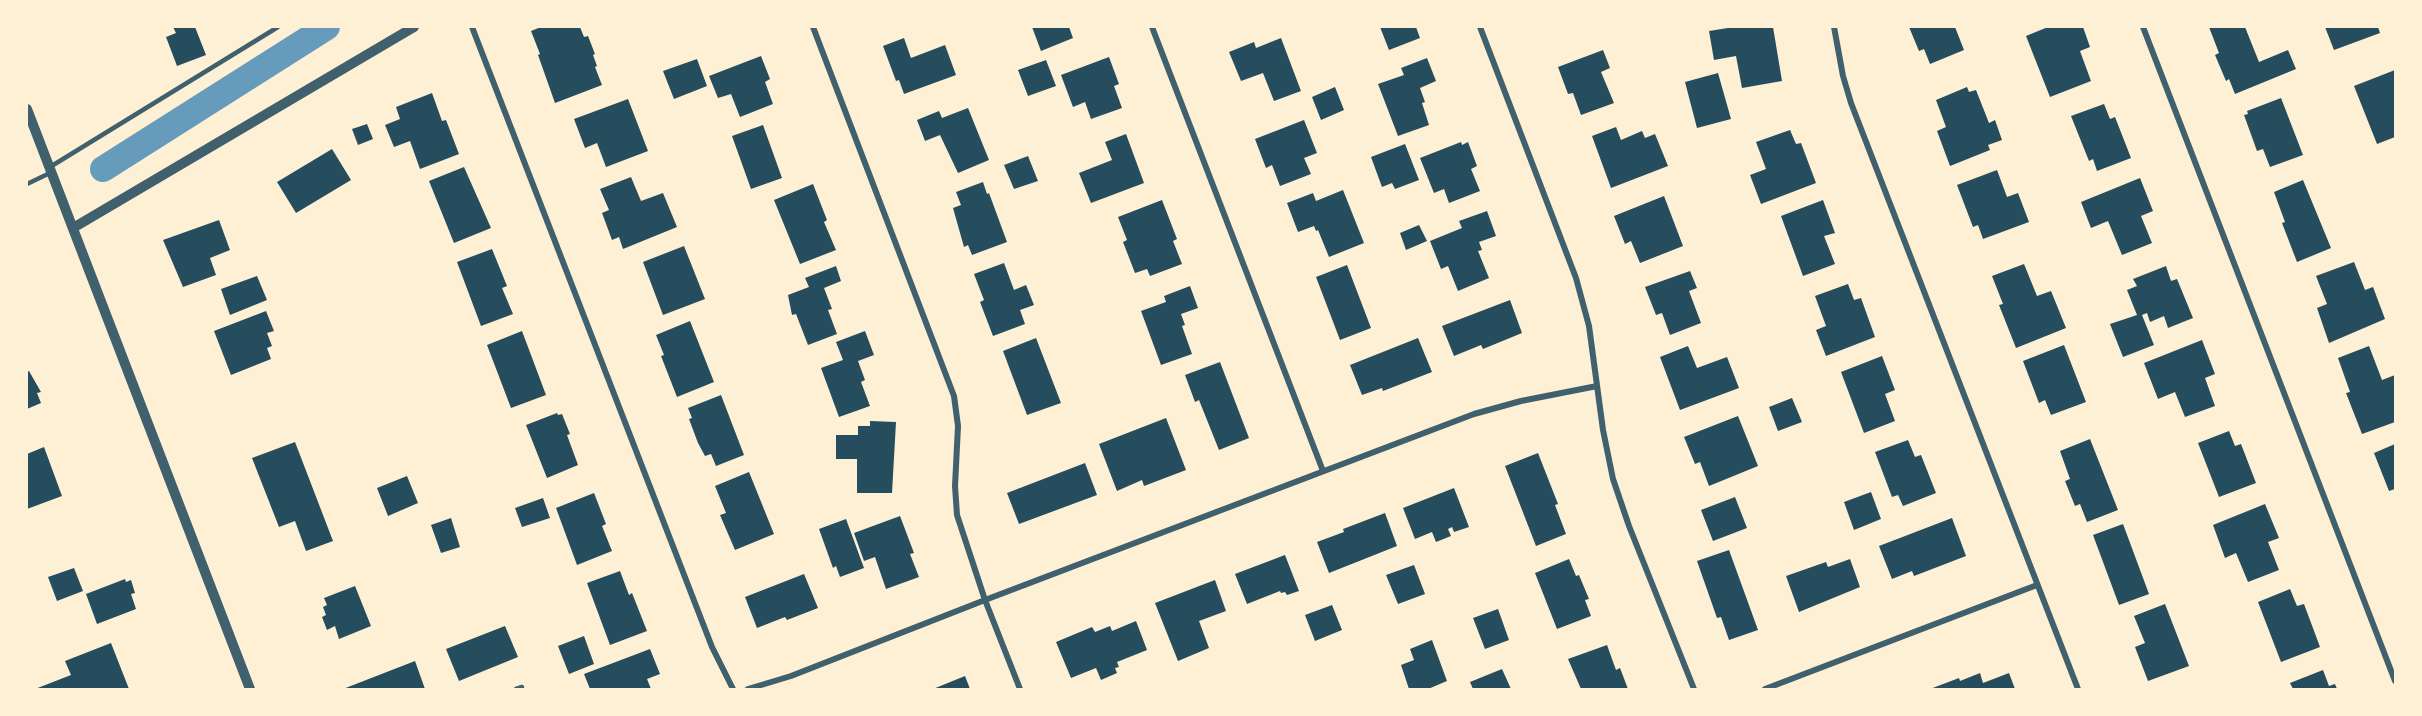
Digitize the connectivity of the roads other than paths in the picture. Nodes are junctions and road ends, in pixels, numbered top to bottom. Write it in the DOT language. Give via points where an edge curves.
graph roads {
  1 [pos="278,27"];
  2 [pos="414,27"];
  3 [pos="472,27"];
  4 [pos="813,27"];
  5 [pos="1152,27"];
  6 [pos="1480,27"];
  7 [pos="1834,27"];
  8 [pos="2143,27"];
  9 [pos="27,109"];
  10 [pos="31,129"];
  11 [pos="51,169"];
  12 [pos="27,184"];
  13 [pos="73,228"];
  14 [pos="1597,386"];
  15 [pos="1323,471"];
  16 [pos="2037,585"];
  17 [pos="985,600"];
  18 [pos="2395,681"];
  19 [pos="250,689"];
  20 [pos="734,689"];
  21 [pos="748,689"];
  22 [pos="1020,689"];
  23 [pos="1694,689"];
  24 [pos="1765,689"];
  25 [pos="2078,689"];
  1 -- 11 [label="lane"];
  2 -- 13 [label="street"];
  3 -- 20 [label="street" via="712,647"];
  4 -- 17 [label="street" via="954,396 958,426 957,515"];
  5 -- 15 [label="street"];
  6 -- 14 [label="street" via="1576,278 1589,326"];
  7 -- 16 [label="street" via="1851,103"];
  8 -- 18 [label="street"];
  9 -- 10 [label="street"];
  10 -- 11 [label="street"];
  11 -- 12 [label="lane"];
  11 -- 13 [label="street"];
  13 -- 19 [label="street"];
  14 -- 15 [label="street" via="1485,411"];
  14 -- 23 [label="street" via="1607,454 1620,503"];
  15 -- 17 [label="street"];
  16 -- 24 [label="street"];
  16 -- 25 [label="street"];
  17 -- 21 [label="street"];
  17 -- 22 [label="street"];
}
